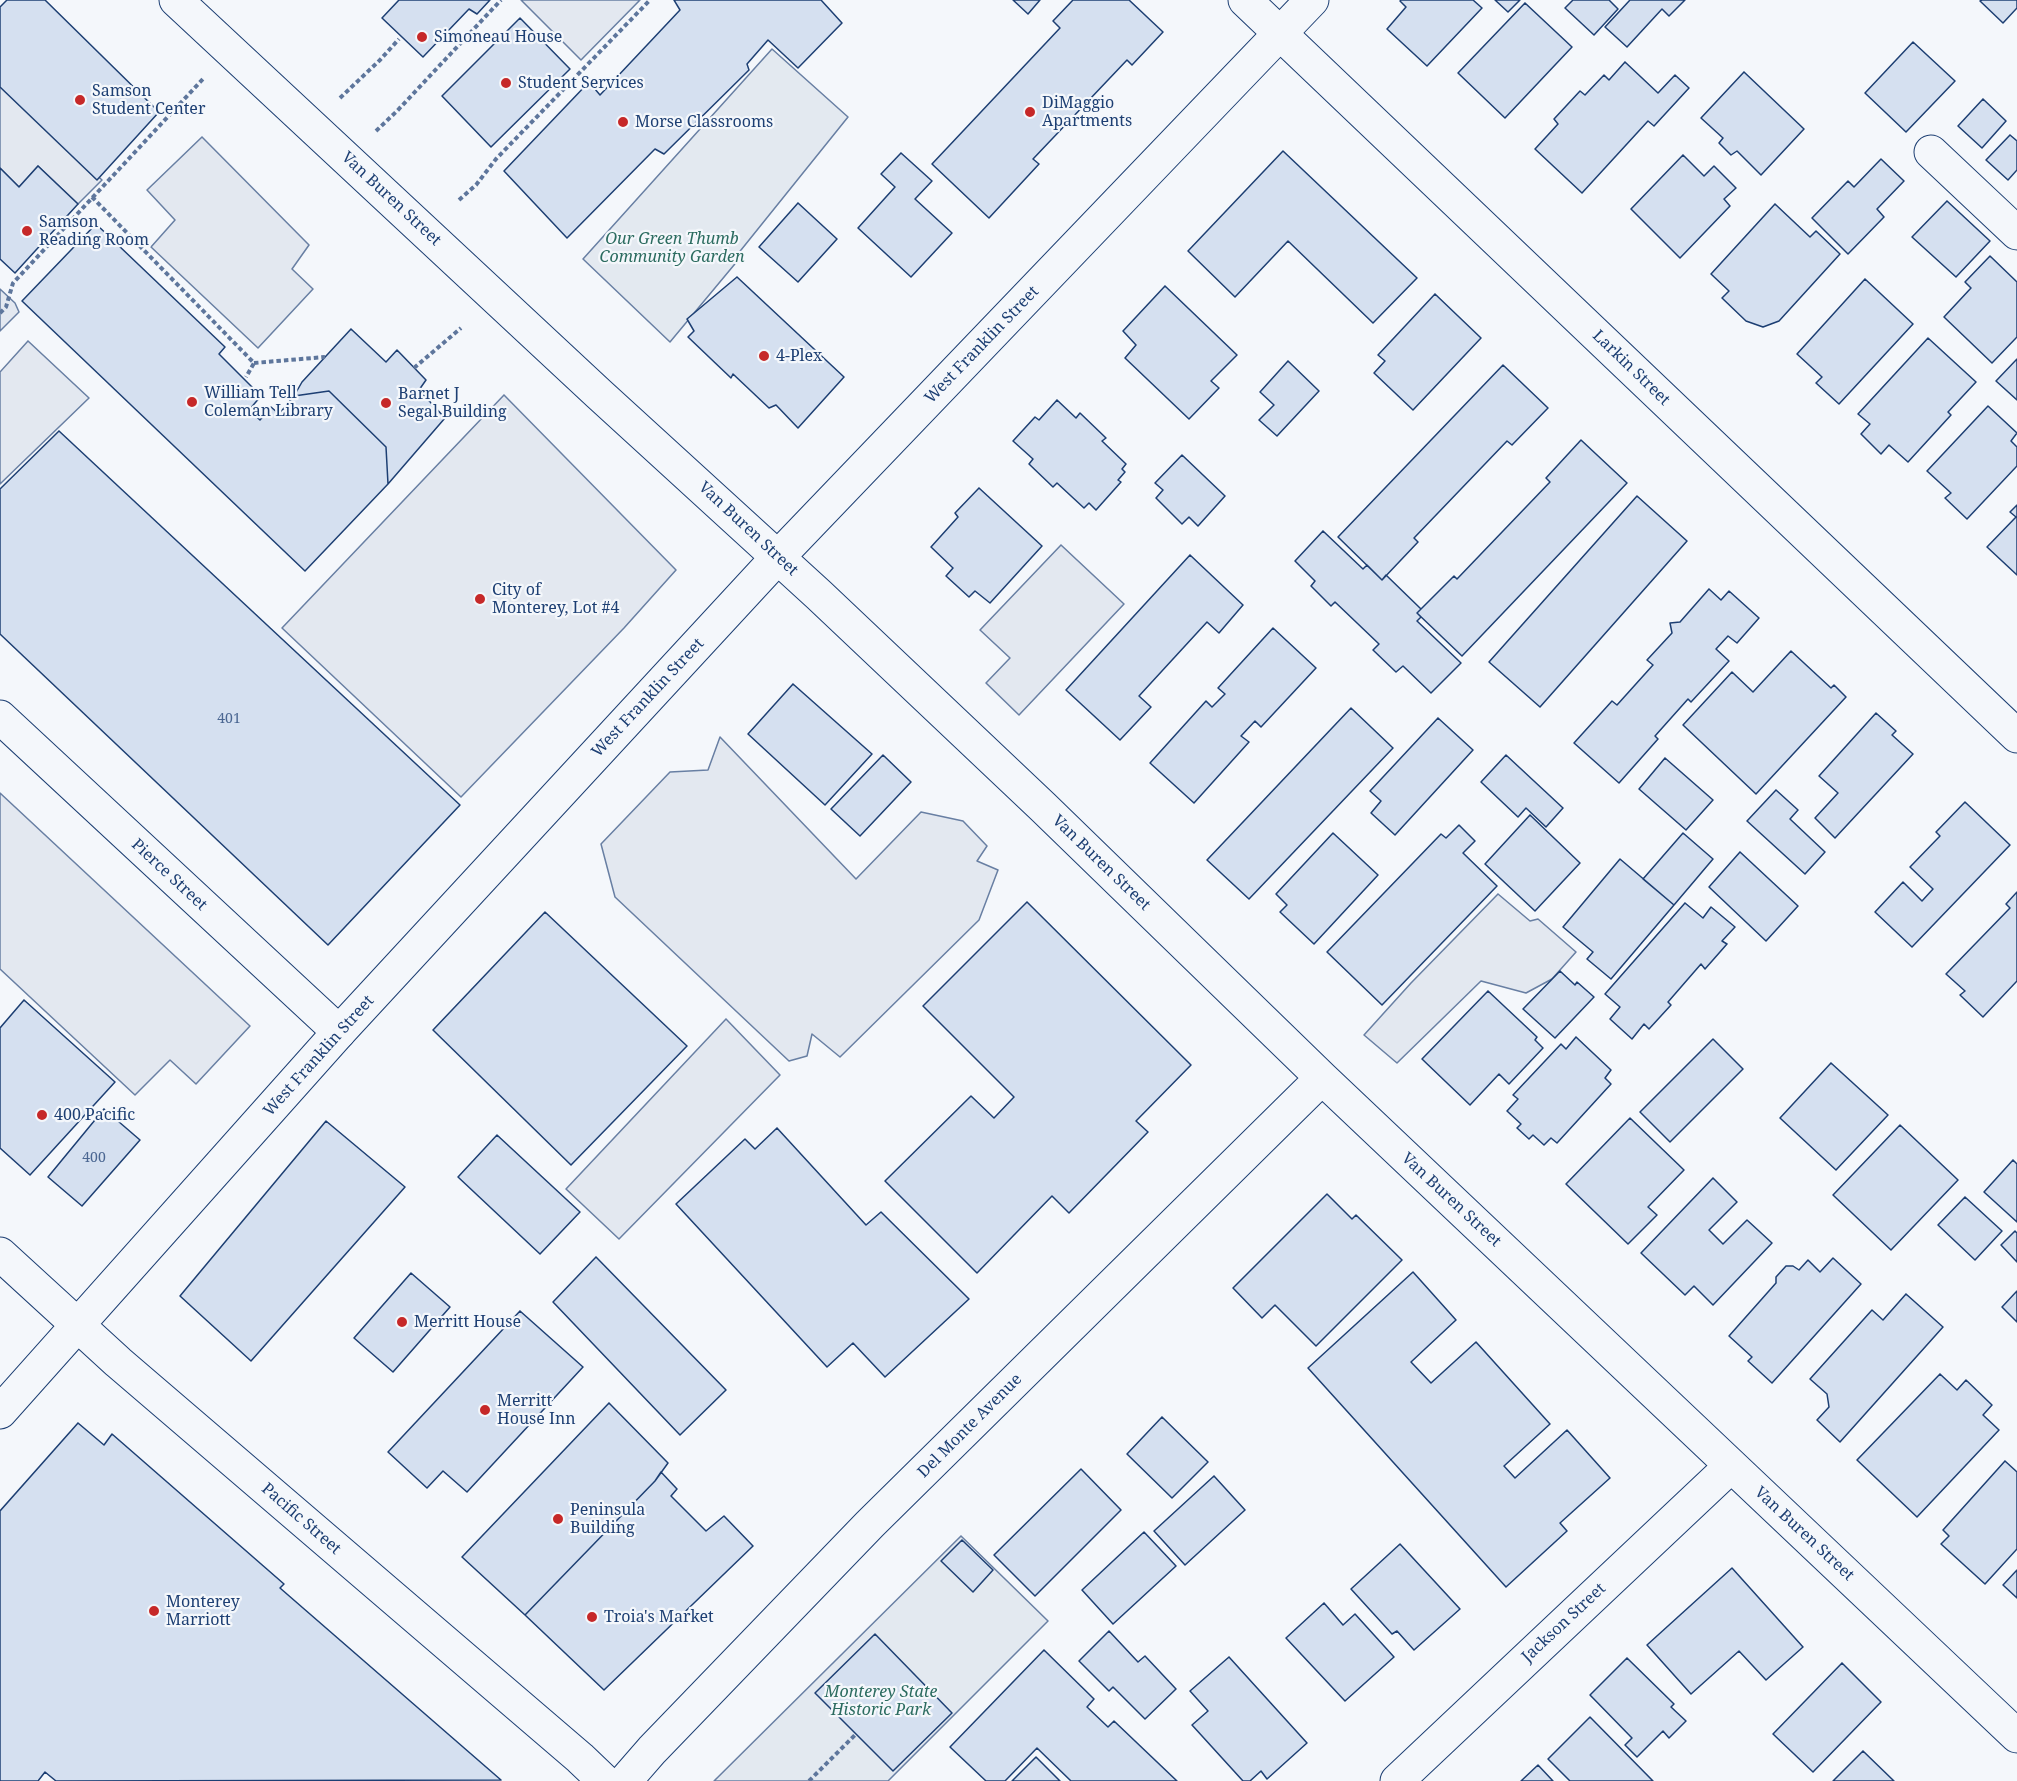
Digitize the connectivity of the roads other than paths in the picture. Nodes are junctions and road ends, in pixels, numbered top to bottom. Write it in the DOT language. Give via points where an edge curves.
graph roads {
  1 [pos="176,0"];
  2 [pos="1245,0"];
  3 [pos="1312,0"];
  4 [pos="1281,34"];
  5 [pos="1931,152"];
  6 [pos="2017,233"];
  7 [pos="778,557"];
  8 [pos="0,717"];
  9 [pos="2017,736"];
  10 [pos="339,1032"];
  11 [pos="1322,1078"];
  12 [pos="0,1254"];
  13 [pos="76,1326"];
  14 [pos="0,1412"];
  15 [pos="1731,1466"];
  16 [pos="2017,1736"];
  17 [pos="604,1781"];
  18 [pos="625,1781"];
  19 [pos="1396,1781"];
  1 -- 7 [label="street, Van Buren Street"];
  2 -- 4 [label="street, Larkin Street"];
  3 -- 4 [label="street, West Franklin Street"];
  4 -- 7 [label="street, West Franklin Street"];
  4 -- 9 [label="street, Larkin Street"];
  5 -- 6 [label="street"];
  7 -- 10 [label="street, West Franklin Street"];
  7 -- 11 [label="street, Van Buren Street"];
  8 -- 10 [label="street, Pierce Street"];
  10 -- 13 [label="street, West Franklin Street"];
  11 -- 15 [label="street, Van Buren Street"];
  11 -- 18 [label="street, Del Monte Avenue" via="870,1524"];
  12 -- 13 [label="street, Pacific Street"];
  13 -- 14 [label="street, West Franklin Street"];
  13 -- 17 [label="street, Pacific Street"];
  15 -- 16 [label="street, Van Buren Street"];
  15 -- 19 [label="street, Jackson Street"];
}
